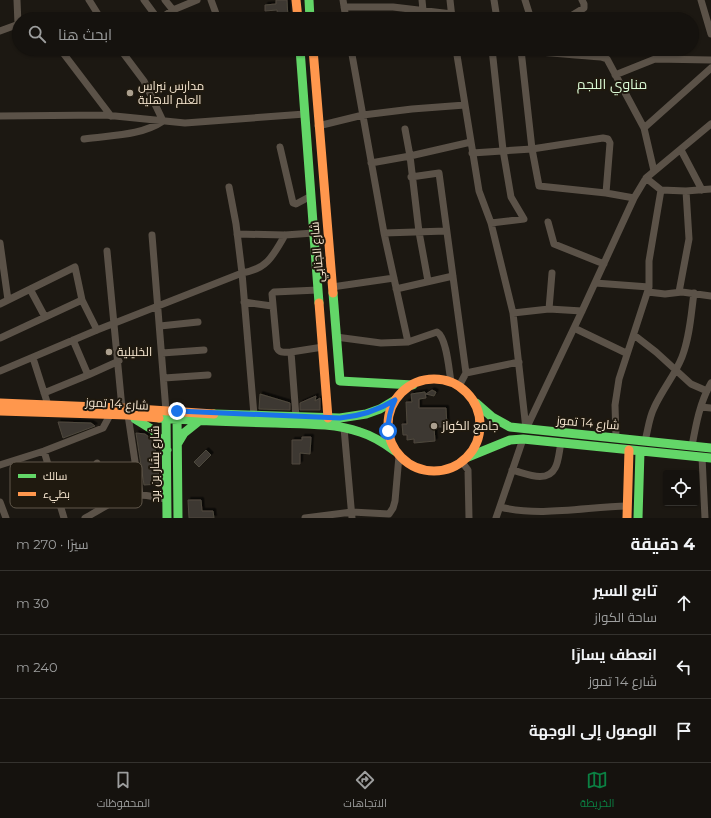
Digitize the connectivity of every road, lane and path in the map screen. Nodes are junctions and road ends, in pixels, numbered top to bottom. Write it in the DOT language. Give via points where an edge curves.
graph roads {
  1 [pos="17,0"];
  2 [pos="89,0"];
  3 [pos="144,0"];
  4 [pos="165,0"];
  5 [pos="196,0"];
  6 [pos="211,0"];
  7 [pos="296,0"];
  8 [pos="309,0"];
  9 [pos="422,0"];
  10 [pos="450,0"];
  11 [pos="494,0"];
  12 [pos="525,0"];
  13 [pos="582,0"];
  14 [pos="701,0"];
  15 [pos="343,4"];
  16 [pos="366,4"];
  17 [pos="395,4"];
  18 [pos="173,10"];
  19 [pos="423,10"];
  20 [pos="18,12"];
  21 [pos="97,12"];
  22 [pos="154,12"];
  23 [pos="170,12"];
  24 [pos="215,12"];
  25 [pos="297,12"];
  26 [pos="310,12"];
  27 [pos="431,12"];
  28 [pos="451,12"];
  29 [pos="496,12"];
  30 [pos="529,12"];
  31 [pos="577,12"];
  32 [pos="709,18"];
  33 [pos="12,26"];
  34 [pos="0,31"];
  35 [pos="711,34"];
  36 [pos="65,56"];
  37 [pos="125,56"];
  38 [pos="301,56"];
  39 [pos="313,56"];
  40 [pos="352,56"];
  41 [pos="457,56"];
  42 [pos="493,56"];
  43 [pos="521,56"];
  44 [pos="591,56"];
  45 [pos="711,60"];
  46 [pos="711,68"];
  47 [pos="615,75"];
  48 [pos="465,105"];
  49 [pos="305,114"];
  50 [pos="363,115"];
  51 [pos="0,116"];
  52 [pos="111,116"];
  53 [pos="163,121"];
  54 [pos="711,124"];
  55 [pos="318,126"];
  56 [pos="644,128"];
  57 [pos="405,129"];
  58 [pos="84,139"];
  59 [pos="471,142"];
  60 [pos="280,147"];
  61 [pos="532,148"];
  62 [pos="504,150"];
  63 [pos="681,150"];
  64 [pos="472,152"];
  65 [pos="410,156"];
  66 [pos="371,163"];
  67 [pos="654,171"];
  68 [pos="411,178"];
  69 [pos="646,178"];
  70 [pos="229,188"];
  71 [pos="711,189"];
  72 [pos="661,190"];
  73 [pos="702,190"];
  74 [pos="686,191"];
  75 [pos="606,193"];
  76 [pos="311,196"];
  77 [pos="634,198"];
  78 [pos="548,222"];
  79 [pos="491,223"];
  80 [pos="446,231"];
  81 [pos="418,232"];
  82 [pos="384,233"];
  83 [pos="237,234"];
  84 [pos="314,234"];
  85 [pos="152,235"];
  86 [pos="285,235"];
  87 [pos="0,243"];
  88 [pos="107,251"];
  89 [pos="604,264"];
  90 [pos="242,273"];
  91 [pos="552,273"];
  92 [pos="453,276"];
  93 [pos="394,278"];
  94 [pos="428,281"];
  95 [pos="594,283"];
  96 [pos="332,287"];
  97 [pos="30,289"];
  98 [pos="396,289"];
  99 [pos="648,289"];
  100 [pos="318,290"];
  101 [pos="680,292"];
  102 [pos="694,293"];
  103 [pos="711,296"];
  104 [pos="8,300"];
  105 [pos="82,300"];
  106 [pos="244,302"];
  107 [pos="0,304"];
  108 [pos="158,306"];
  109 [pos="272,306"];
  110 [pos="549,309"];
  111 [pos="582,311"];
  112 [pos="513,313"];
  113 [pos="45,317"];
  114 [pos="198,322"];
  115 [pos="115,324"];
  116 [pos="160,326"];
  117 [pos="574,328"];
  118 [pos="97,330"];
  119 [pos="634,335"];
  120 [pos="336,337"];
  121 [pos="0,338"];
  122 [pos="73,340"];
  123 [pos="408,342"];
  124 [pos="323,347"];
  125 [pos="204,350"];
  126 [pos="291,352"];
  127 [pos="162,353"];
  128 [pos="626,353"];
  129 [pos="33,358"];
  130 [pos="119,361"];
  131 [pos="518,362"];
  132 [pos="0,371"];
  133 [pos="676,371"];
  134 [pos="466,373"];
  135 [pos="88,375"];
  136 [pos="208,375"];
  137 [pos="164,378"];
  138 [pos="711,383"];
  139 [pos="455,384"];
  140 [pos="413,385"];
  141 [pos="706,391"];
  142 [pos="44,393"];
  143 [pos="472,399"];
  144 [pos="395,400"];
  145 [pos="0,403"];
  146 [pos="48,405"];
  147 [pos="701,407"];
  148 [pos="711,408"];
  149 [pos="0,411"];
  150 [pos="125,412"];
  151 [pos="110,415"];
  152 [pos="167,415"];
  153 [pos="254,415"];
  154 [pos="177,416"];
  155 [pos="296,417"];
  156 [pos="328,418"];
  157 [pos="199,421"];
  158 [pos="344,428"];
  159 [pos="526,429"];
  160 [pos="616,437"];
  161 [pos="523,439"];
  162 [pos="645,441"];
  163 [pos="561,444"];
  164 [pos="692,446"];
  165 [pos="177,447"];
  166 [pos="711,448"];
  167 [pos="629,450"];
  168 [pos="44,451"];
  169 [pos="167,451"];
  170 [pos="640,451"];
  171 [pos="397,453"];
  172 [pos="707,458"];
  173 [pos="465,460"];
  174 [pos="47,462"];
  175 [pos="134,462"];
  176 [pos="0,464"];
  177 [pos="512,470"];
  178 [pos="142,495"];
  179 [pos="167,499"];
  180 [pos="1,506"];
  181 [pos="627,506"];
  182 [pos="500,507"];
  183 [pos="61,508"];
  184 [pos="105,508"];
  185 [pos="101,510"];
  186 [pos="352,515"];
  187 [pos="6,518"];
  188 [pos="64,518"];
  189 [pos="85,518"];
  190 [pos="102,518"];
  191 [pos="168,518"];
  192 [pos="178,518"];
  193 [pos="305,518"];
  194 [pos="469,518"];
  195 [pos="496,518"];
  196 [pos="627,518"];
  197 [pos="638,518"];
  198 [pos="705,518"];
  1 -- 20 [label="street"];
  2 -- 21 [label="street"];
  3 -- 22 [label="street"];
  4 -- 18 [label="street"];
  5 -- 18 [label="street"];
  6 -- 24 [label="street"];
  7 -- 25 [label="main road"];
  8 -- 26 [label="main road"];
  9 -- 19 [label="street"];
  10 -- 28 [label="street"];
  11 -- 29 [label="street"];
  12 -- 30 [label="street"];
  13 -- 31 [label="street" via="584,8"];
  14 -- 32 [label="street"];
  15 -- 16 [label="street"];
  16 -- 17 [label="street"];
  17 -- 19 [label="street"];
  18 -- 23 [label="street"];
  19 -- 27 [label="street"];
  32 -- 35 [label="street"];
  33 -- 34 [label="street"];
  36 -- 52 [label="street"];
  37 -- 53 [label="street" via="144,80"];
  38 -- 49 [label="main road, شارع الجنابي"];
  39 -- 55 [label="main road, شارع الجنابي"];
  40 -- 50 [label="street"];
  41 -- 48 [label="street"];
  42 -- 62 [label="street"];
  43 -- 61 [label="street"];
  44 -- 47 [label="street" via="607,59"];
  45 -- 47 [label="street" via="656,59"];
  46 -- 56 [label="street"];
  47 -- 56 [label="street"];
  48 -- 50 [label="street" via="412,108"];
  48 -- 59 [label="street"];
  49 -- 53 [label="street" via="185,123"];
  49 -- 76 [label="main road, شارع الجنابي"];
  50 -- 55 [label="street"];
  50 -- 66 [label="street"];
  51 -- 52 [label="street"];
  52 -- 53 [label="street"];
  53 -- 58 [label="street" via="141,132"];
  54 -- 63 [label="street"];
  55 -- 96 [label="main road, شارع الجنابي"];
  56 -- 67 [label="street"];
  57 -- 65 [label="street"];
  59 -- 64 [label="street"];
  59 -- 65 [label="street"];
  60 -- 76 [label="street" via="292,203 298,203"];
  61 -- 62 [label="street"];
  61 -- 75 [label="street" via="539,186"];
  61 -- 75 [label="street" via="608,139 610,143"];
  62 -- 64 [label="street"];
  62 -- 79 [label="street" via="511,197 524,219"];
  63 -- 67 [label="street"];
  63 -- 73 [label="street"];
  64 -- 79 [label="street" via="479,191"];
  65 -- 66 [label="street"];
  65 -- 68 [label="street"];
  66 -- 82 [label="street"];
  67 -- 69 [label="street"];
  68 -- 80 [label="street" via="438,173"];
  68 -- 81 [label="street"];
  69 -- 72 [label="street"];
  69 -- 77 [label="street"];
  70 -- 83 [label="street"];
  71 -- 73 [label="street"];
  72 -- 74 [label="street"];
  72 -- 99 [label="street" via="649,261"];
  73 -- 74 [label="street"];
  74 -- 101 [label="street" via="690,239"];
  75 -- 77 [label="street"];
  76 -- 84 [label="main road, شارع الجنابي"];
  77 -- 89 [label="street"];
  78 -- 89 [label="street" via="554,244"];
  79 -- 112 [label="street"];
  80 -- 81 [label="street"];
  80 -- 92 [label="street"];
  81 -- 82 [label="street"];
  81 -- 94 [label="street"];
  82 -- 93 [label="street"];
  83 -- 86 [label="street"];
  83 -- 90 [label="street"];
  84 -- 86 [label="street"];
  84 -- 100 [label="main road, شارع الجنابي"];
  85 -- 108 [label="street"];
  86 -- 90 [label="street" via="265,264 253,271"];
  87 -- 104 [label="street"];
  88 -- 115 [label="street"];
  89 -- 95 [label="street"];
  90 -- 106 [label="street"];
  90 -- 108 [label="street"];
  91 -- 110 [label="street"];
  92 -- 94 [label="street"];
  92 -- 134 [label="street"];
  93 -- 96 [label="street"];
  93 -- 98 [label="street"];
  94 -- 98 [label="street"];
  95 -- 99 [label="street"];
  95 -- 111 [label="street"];
  96 -- 120 [label="main road, شارع الجنابي"];
  97 -- 104 [label="street"];
  97 -- 105 [label="street" via="75,267"];
  97 -- 113 [label="street"];
  98 -- 123 [label="street"];
  99 -- 101 [label="street" via="665,294"];
  99 -- 119 [label="street"];
  100 -- 109 [label="street" via="274,292 271,297"];
  100 -- 124 [label="main road, شارع الجنابي"];
  101 -- 102 [label="street"];
  102 -- 103 [label="street"];
  102 -- 133 [label="street" via="688,339"];
  104 -- 107 [label="street"];
  105 -- 113 [label="street"];
  105 -- 118 [label="street"];
  106 -- 109 [label="street"];
  106 -- 153 [label="street"];
  108 -- 115 [label="street"];
  108 -- 116 [label="street"];
  109 -- 126 [label="street" via="277,348 282,352"];
  110 -- 111 [label="street"];
  110 -- 112 [label="street"];
  111 -- 117 [label="street"];
  112 -- 131 [label="street"];
  113 -- 121 [label="street"];
  114 -- 116 [label="street"];
  115 -- 118 [label="street"];
  115 -- 130 [label="street"];
  116 -- 127 [label="street"];
  117 -- 128 [label="street"];
  117 -- 159 [label="street"];
  118 -- 122 [label="street"];
  119 -- 128 [label="street"];
  119 -- 133 [label="street"];
  120 -- 123 [label="street" via="381,343"];
  120 -- 140 [label="main road, شارع الجنابي" via="340,381"];
  122 -- 129 [label="street"];
  122 -- 135 [label="street"];
  123 -- 139 [label="street" via="439,333"];
  124 -- 126 [label="street"];
  124 -- 156 [label="main road, شارع الجنابي"];
  125 -- 127 [label="street"];
  126 -- 155 [label="street"];
  127 -- 137 [label="street"];
  128 -- 160 [label="street" via="615,406"];
  129 -- 132 [label="street"];
  129 -- 142 [label="street"];
  130 -- 135 [label="street"];
  130 -- 150 [label="street"];
  131 -- 134 [label="street"];
  131 -- 159 [label="street"];
  133 -- 141 [label="street" via="691,384"];
  133 -- 162 [label="street" via="653,410"];
  134 -- 139 [label="street"];
  135 -- 142 [label="street"];
  136 -- 137 [label="street"];
  137 -- 152 [label="street"];
  138 -- 141 [label="street"];
  139 -- 140 [label="main road" via="436,379 420,381"];
  139 -- 143 [label="main road"];
  140 -- 144 [label="main road" via="406,388"];
  141 -- 147 [label="street"];
  142 -- 146 [label="street"];
  143 -- 159 [label="main road, شارع 14 تموز" via="500,424"];
  143 -- 173 [label="main road" via="478,411 480,425 478,439"];
  144 -- 156 [label="main road, شارع 14 تموز" via="366,414"];
  144 -- 171 [label="main road" via="390,409 388,431"];
  145 -- 146 [label="main road, شارع 14 تموز"];
  146 -- 150 [label="main road, شارع 14 تموز"];
  147 -- 148 [label="street"];
  147 -- 164 [label="street"];
  149 -- 151 [label="main road, شارع 14 تموز"];
  150 -- 151 [label="main road, شارع 14 تموز"];
  150 -- 152 [label="main road, شارع 14 تموز"];
  150 -- 169 [label="main road" via="148,425"];
  150 -- 175 [label="street"];
  151 -- 168 [label="street" via="104,428"];
  152 -- 154 [label="main road, شارع 14 تموز"];
  152 -- 169 [label="main road, شارع بشار بن برد"];
  153 -- 154 [label="main road, شارع 14 تموز"];
  153 -- 155 [label="main road, شارع 14 تموز"];
  154 -- 157 [label="main road, شارع 14 تموز"];
  154 -- 165 [label="main road, شارع بشار بن برد"];
  155 -- 156 [label="main road, شارع 14 تموز"];
  157 -- 158 [label="main road, شارع 14 تموز" via="326,425"];
  157 -- 165 [label="main road" via="180,436"];
  158 -- 171 [label="main road, شارع 14 تموز" via="378,439"];
  158 -- 186 [label="street"];
  159 -- 160 [label="main road, شارع 14 تموز"];
  160 -- 162 [label="main road, شارع 14 تموز"];
  161 -- 163 [label="main road, شارع 14 تموز"];
  161 -- 173 [label="main road, شارع 14 تموز" via="510,440"];
  161 -- 177 [label="street"];
  162 -- 164 [label="main road, شارع 14 تموز"];
  163 -- 167 [label="main road, شارع 14 تموز"];
  163 -- 177 [label="street" via="555,468 549,475 539,477"];
  164 -- 166 [label="main road, شارع 14 تموز"];
  165 -- 192 [label="main road, شارع بشار بن برد"];
  167 -- 170 [label="main road, شارع 14 تموز"];
  167 -- 181 [label="main road"];
  168 -- 174 [label="street"];
  168 -- 176 [label="street"];
  169 -- 179 [label="main road, شارع بشار بن برد"];
  170 -- 172 [label="main road, شارع 14 تموز"];
  170 -- 197 [label="main road"];
  171 -- 173 [label="main road" via="413,466 430,471 452,468"];
  171 -- 186 [label="street" via="394,501 389,514"];
  172 -- 198 [label="street"];
  173 -- 194 [label="street" via="468,470"];
  177 -- 182 [label="street"];
  178 -- 179 [label="street"];
  179 -- 191 [label="main road, شارع بشار بن برد"];
  180 -- 187 [label="street"];
  181 -- 182 [label="street" via="532,512"];
  181 -- 196 [label="main road"];
  182 -- 195 [label="street"];
  183 -- 188 [label="street"];
  184 -- 185 [label="street"];
  185 -- 189 [label="street"];
  185 -- 190 [label="street"];
  186 -- 193 [label="street"];
}
